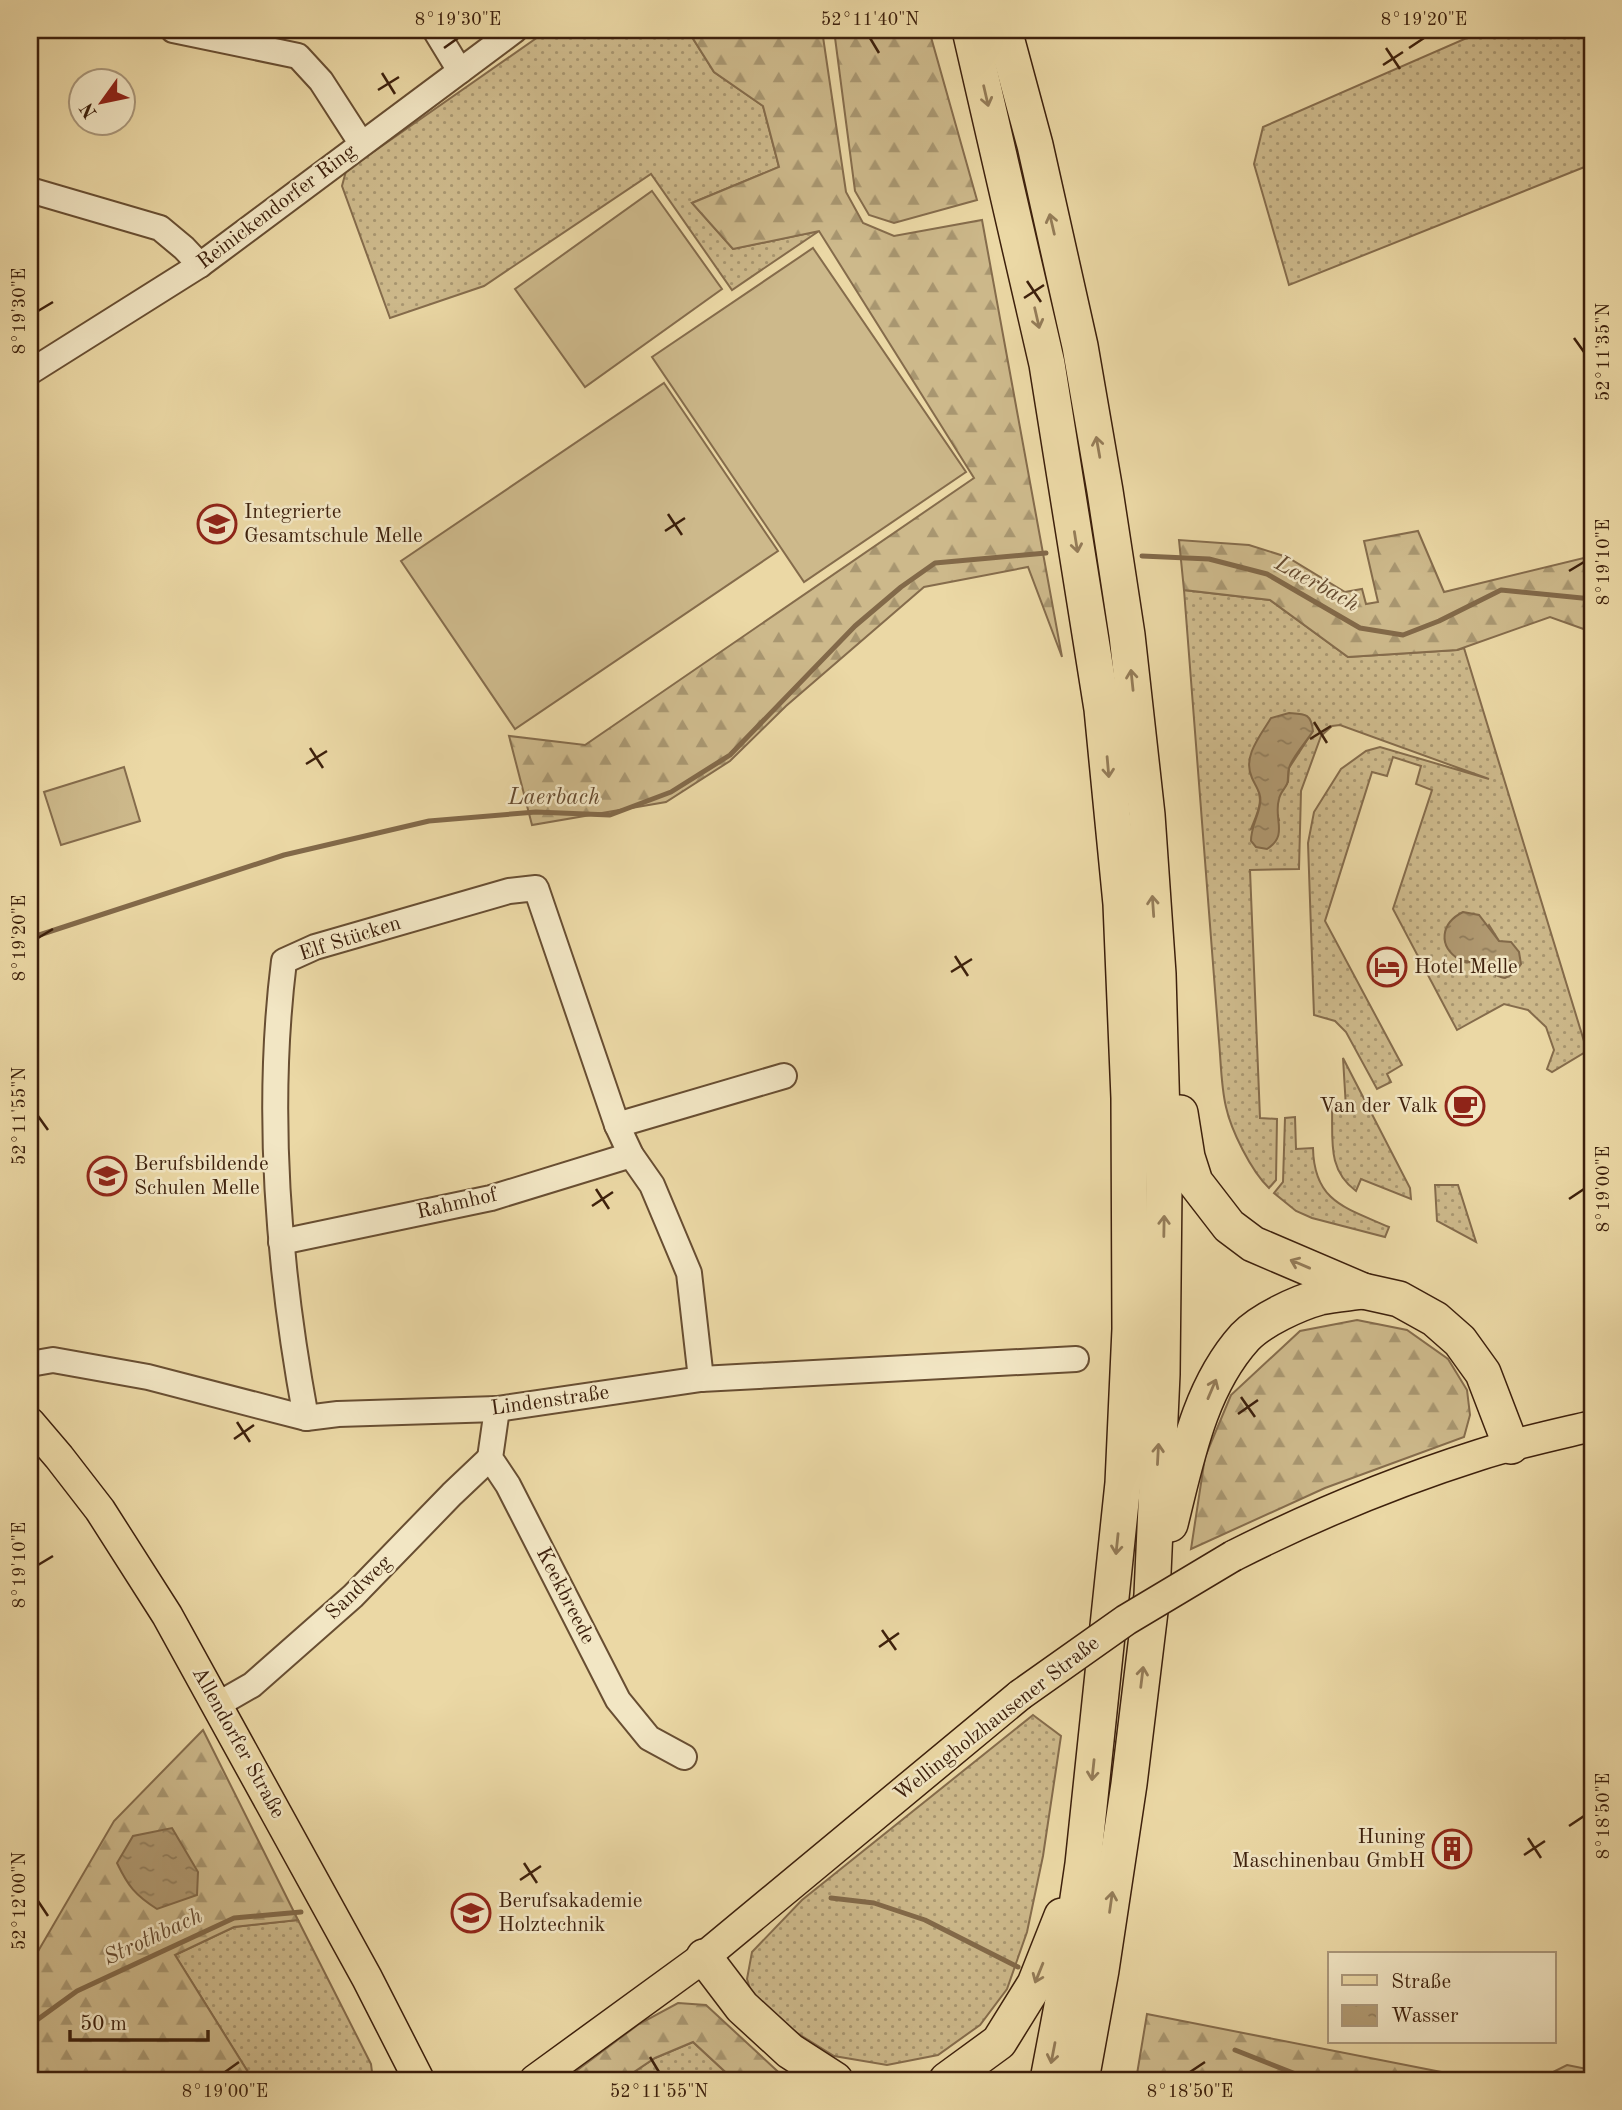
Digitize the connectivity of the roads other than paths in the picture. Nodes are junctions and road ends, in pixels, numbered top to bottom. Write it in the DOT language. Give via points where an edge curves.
graph roads {
  1 [pos="173,30"];
  2 [pos="435,30"];
  3 [pos="515,30"];
  4 [pos="970,30"];
  5 [pos="1004,30"];
  6 [pos="460,71"];
  7 [pos="361,143"];
  8 [pos="30,190"];
  9 [pos="200,265"];
  10 [pos="30,372"];
  11 [pos="1158,974"];
  12 [pos="784,1076"];
  13 [pos="617,1125"];
  14 [pos="631,1155"];
  15 [pos="281,1242"];
  16 [pos="1363,1291"];
  17 [pos="1076,1359"];
  18 [pos="30,1364"];
  19 [pos="701,1379"];
  20 [pos="497,1409"];
  21 [pos="306,1418"];
  22 [pos="30,1423"];
  23 [pos="1592,1426"];
  24 [pos="1511,1446"];
  25 [pos="490,1458"];
  26 [pos="1152,1595"];
  27 [pos="218,1705"];
  28 [pos="684,1757"];
  29 [pos="1083,1864"];
  30 [pos="704,1958"];
  31 [pos="419,2080"];
  32 [pos="535,2080"];
  33 [pos="837,2080"];
  34 [pos="947,2080"];
  35 [pos="1048,2080"];
  36 [pos="1081,2080"];
  1 -- 7 [label="street" via="298,56 321,81"];
  2 -- 6 [label="street"];
  3 -- 6 [label="street, Reinickendorfer Ring"];
  4 -- 29 [label="highway, one-way" via="1047,364 1102,709 1121,904 1129,1098 1130,1329 1123,1483"];
  11 -- 5 [label="highway, one-way" via="1142,774 1105,491 1080,346"];
  6 -- 7 [label="street, Reinickendorfer Ring"];
  7 -- 9 [label="street, Reinickendorfer Ring"];
  8 -- 9 [label="street" via="160,228"];
  9 -- 10 [label="street, Reinickendorfer Ring"];
  16 -- 11 [label="highway, one-way" via="1253,1244 1229,1226 1195,1182"];
  26 -- 11 [label="highway, one-way" via="1164,1189"];
  12 -- 13 [label="street"];
  13 -- 14 [label="street, Elf Stücken"];
  13 -- 15 [label="street, Elf Stücken" via="536,888 509,891 316,947 284,961 277,1018 274,1153"];
  14 -- 15 [label="street, Rahmhof" via="491,1198"];
  14 -- 19 [label="street, Elf Stücken" via="652,1185 688,1273"];
  15 -- 21 [label="street, Elf Stücken"];
  16 -- 24 [label="highway" via="1399,1299 1435,1318 1460,1341 1483,1373"];
  26 -- 16 [label="highway, one-way" via="1193,1435 1219,1372 1247,1335 1282,1311 1321,1297"];
  17 -- 19 [label="street, Lindenstraße"];
  18 -- 21 [label="street, Lindenstraße" via="53,1360 148,1377"];
  19 -- 20 [label="street, Lindenstraße"];
  20 -- 21 [label="street, Lindenstraße"];
  20 -- 25 [label="street"];
  22 -- 27 [label="main road, Allendorfer Straße" via="100,1510"];
  23 -- 24 [label="main road, Wellingholzhausener Straße"];
  24 -- 30 [label="main road, Wellingholzhausener Straße, bridge" via="1381,1489 1315,1517 1233,1556 1126,1620 1020,1695"];
  25 -- 27 [label="street, Sandweg" via="353,1596 252,1685"];
  25 -- 28 [label="street, Keekbreede" via="618,1700 649,1738"];
  36 -- 26 [label="highway, one-way" via="1129,1784"];
  27 -- 31 [label="main road, Allendorfer Straße"];
  29 -- 34 [label="highway, one-way" via="1035,1984 999,2042"];
  29 -- 35 [label="highway, one-way"];
  30 -- 32 [label="main road, Wellingholzhausener Straße"];
  30 -- 33 [label="highway" via="742,2007 790,2051"];
}
